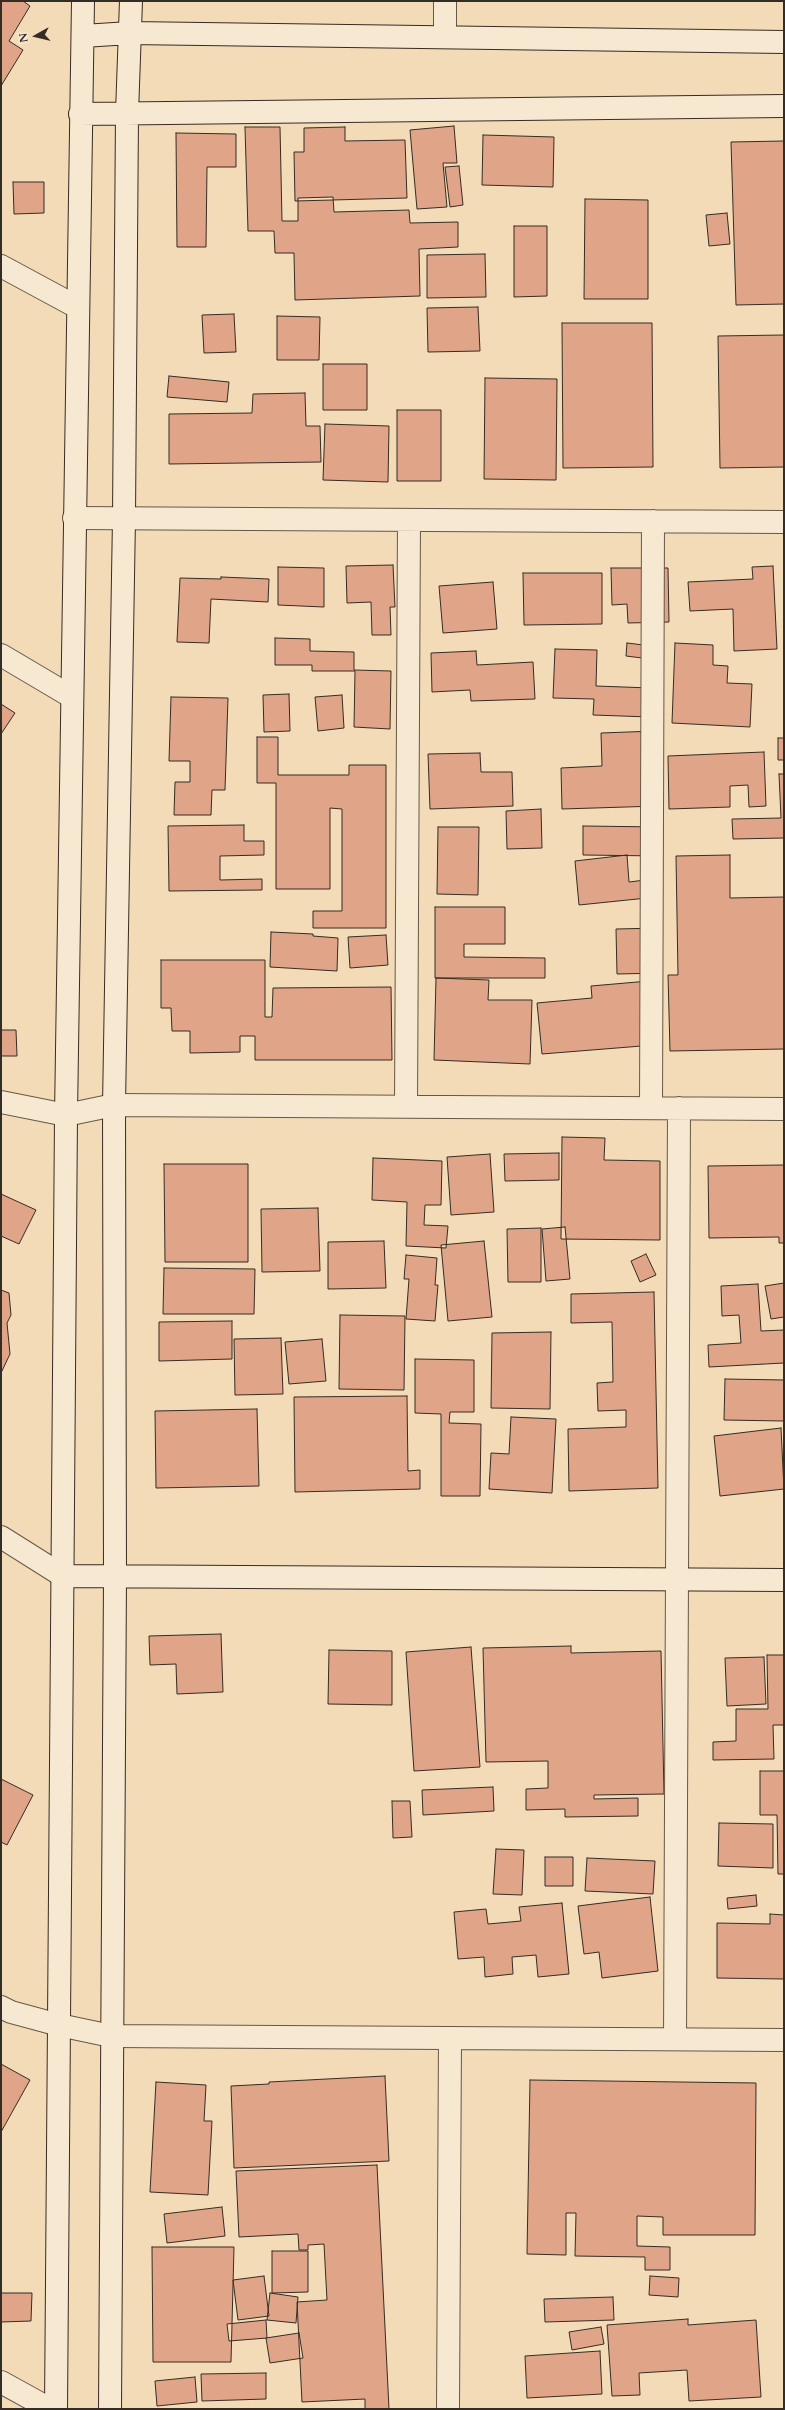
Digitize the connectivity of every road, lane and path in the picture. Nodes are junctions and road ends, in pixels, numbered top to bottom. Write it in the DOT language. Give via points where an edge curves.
graph roads {
  1 [pos="83,1"];
  2 [pos="131,1"];
  3 [pos="445,1"];
  4 [pos="130,32"];
  5 [pos="83,36"];
  6 [pos="445,37"];
  7 [pos="784,42"];
  8 [pos="784,106"];
  9 [pos="127,113"];
  10 [pos="80,114"];
  11 [pos="1,266"];
  12 [pos="77,307"];
  13 [pos="74,518"];
  14 [pos="124,518"];
  15 [pos="409,520"];
  16 [pos="653,521"];
  17 [pos="784,522"];
  18 [pos="1,655"];
  19 [pos="72,697"];
  20 [pos="1,1102"];
  21 [pos="114,1105"];
  22 [pos="406,1106"];
  23 [pos="651,1108"];
  24 [pos="679,1108"];
  25 [pos="784,1109"];
  26 [pos="66,1115"];
  27 [pos="1,1537"];
  28 [pos="63,1576"];
  29 [pos="115,1577"];
  30 [pos="677,1580"];
  31 [pos="784,1580"];
  32 [pos="1,2007"];
  33 [pos="59,2025"];
  34 [pos="111,2036"];
  35 [pos="450,2038"];
  36 [pos="675,2039"];
  37 [pos="784,2040"];
  38 [pos="1,2382"];
  39 [pos="50,2409"];
  40 [pos="56,2409"];
  41 [pos="110,2409"];
  42 [pos="448,2409"];
  1 -- 5 [label="main road"];
  2 -- 4 [label="main road"];
  3 -- 6 [label="main road"];
  4 -- 5 [label="main road"];
  4 -- 6 [label="main road"];
  4 -- 9 [label="main road"];
  5 -- 10 [label="main road"];
  6 -- 7 [label="main road"];
  8 -- 9 [label="main road"];
  9 -- 10 [label="main road"];
  9 -- 14 [label="main road"];
  10 -- 12 [label="main road"];
  11 -- 12 [label="main road"];
  12 -- 13 [label="main road"];
  13 -- 14 [label="main road"];
  13 -- 19 [label="main road"];
  14 -- 15 [label="main road"];
  14 -- 21 [label="main road"];
  15 -- 16 [label="main road"];
  15 -- 22 [label="main road"];
  16 -- 17 [label="main road"];
  16 -- 23 [label="main road"];
  18 -- 19 [label="main road"];
  19 -- 26 [label="main road"];
  20 -- 26 [label="main road"];
  21 -- 22 [label="main road"];
  21 -- 26 [label="main road"];
  21 -- 29 [label="main road"];
  22 -- 23 [label="main road"];
  23 -- 24 [label="main road"];
  24 -- 25 [label="main road"];
  24 -- 30 [label="main road"];
  26 -- 28 [label="main road"];
  27 -- 28 [label="main road"];
  28 -- 29 [label="main road"];
  28 -- 33 [label="main road"];
  29 -- 30 [label="main road"];
  29 -- 34 [label="main road"];
  30 -- 31 [label="main road"];
  30 -- 36 [label="main road"];
  32 -- 33 [label="main road"];
  33 -- 34 [label="main road"];
  33 -- 40 [label="main road"];
  34 -- 35 [label="main road"];
  34 -- 41 [label="main road"];
  35 -- 36 [label="main road"];
  35 -- 42 [label="main road"];
  36 -- 37 [label="main road"];
  38 -- 39 [label="main road"];
}
